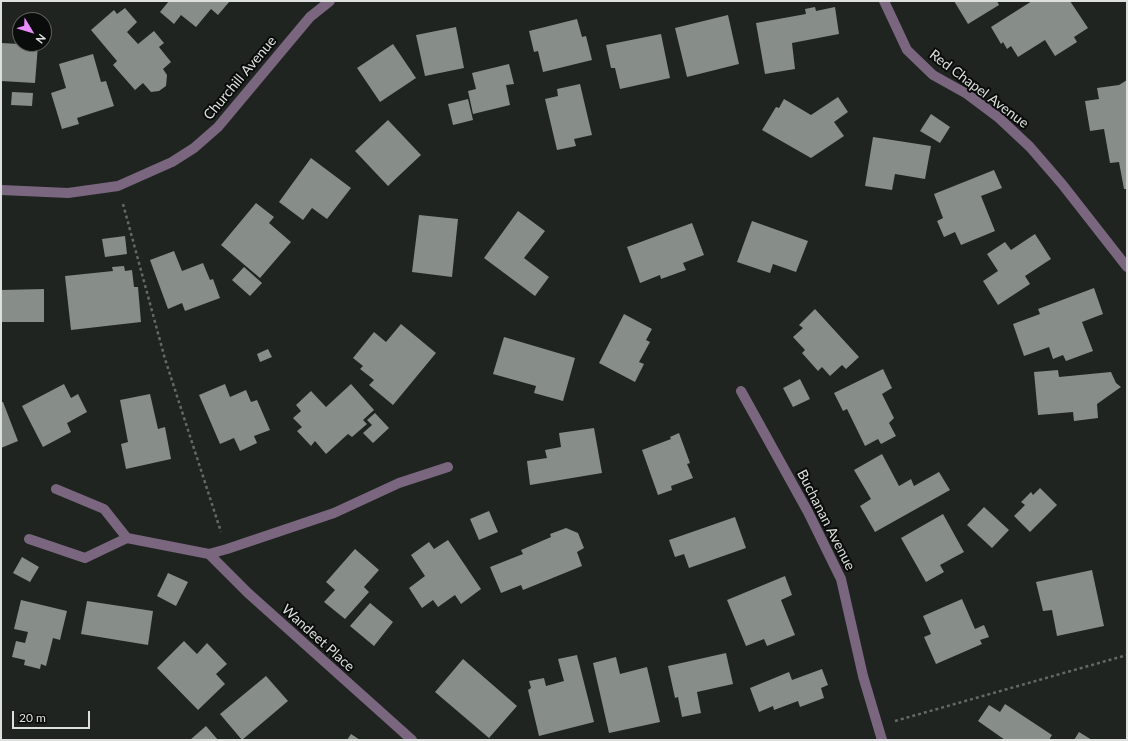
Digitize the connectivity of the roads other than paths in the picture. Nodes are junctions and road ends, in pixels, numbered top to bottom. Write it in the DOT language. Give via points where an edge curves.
graph roads {
  1 [pos="330,1"];
  2 [pos="884,1"];
  3 [pos="1,190"];
  4 [pos="1127,267"];
  5 [pos="741,391"];
  6 [pos="448,467"];
  7 [pos="56,489"];
  8 [pos="127,538"];
  9 [pos="29,539"];
  10 [pos="209,554"];
  11 [pos="412,740"];
  12 [pos="882,740"];
  1 -- 3 [label="street, Churchill Avenue" via="310,17 218,127 172,162 118,186 68,193"];
  2 -- 4 [label="street, Red Chapel Avenue" via="907,50 933,75 967,94 999,118 1030,147"];
  5 -- 12 [label="street, Buchanan Avenue" via="808,512 841,579 863,676"];
  6 -- 10 [label="street" via="399,483 334,513"];
  7 -- 8 [label="street" via="104,509"];
  8 -- 9 [label="street" via="85,558"];
  8 -- 10 [label="street"];
  10 -- 11 [label="street, Wandeet Place" via="248,593"];
}
